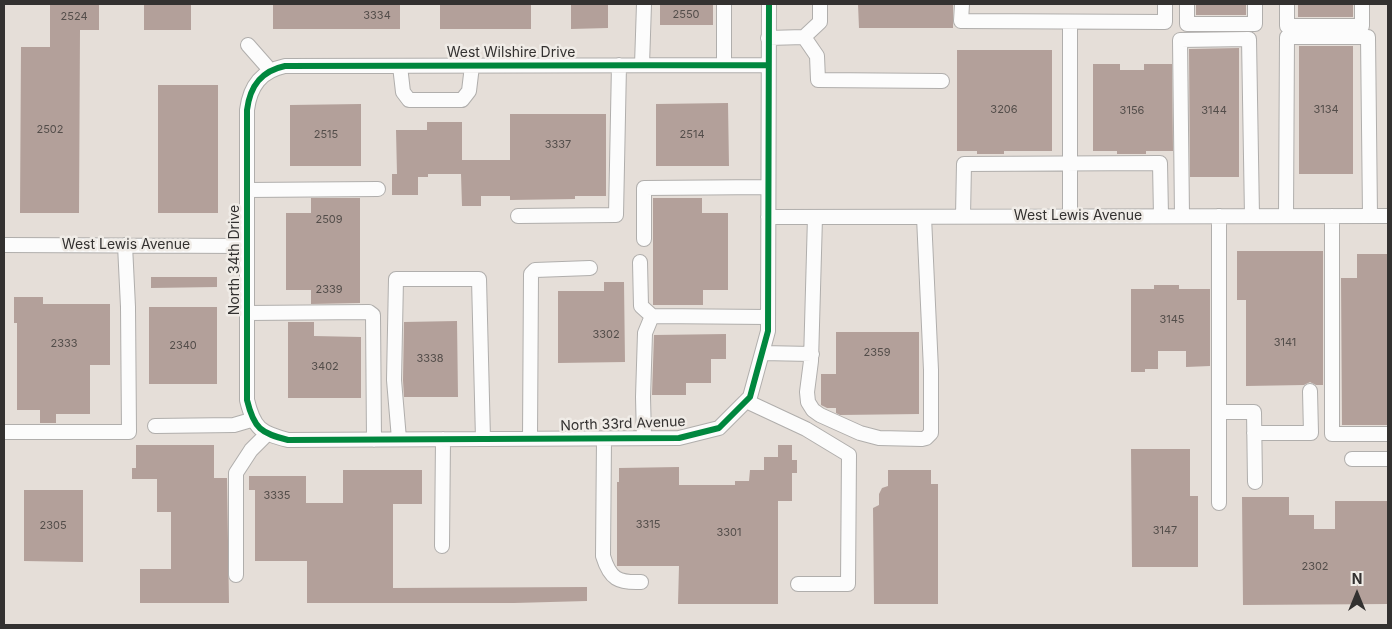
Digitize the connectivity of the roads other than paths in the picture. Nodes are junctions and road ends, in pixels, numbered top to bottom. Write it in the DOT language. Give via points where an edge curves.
graph roads {
  1 [pos="644,4"];
  2 [pos="724,4"];
  3 [pos="768,4"];
  4 [pos="820,4"];
  5 [pos="962,4"];
  6 [pos="1164,4"];
  7 [pos="1187,4"];
  8 [pos="1255,4"];
  9 [pos="1287,4"];
  10 [pos="1362,4"];
  11 [pos="1070,22"];
  12 [pos="804,37"];
  13 [pos="768,38"];
  14 [pos="248,45"];
  15 [pos="619,65"];
  16 [pos="642,65"];
  17 [pos="724,65"];
  18 [pos="768,65"];
  19 [pos="400,66"];
  20 [pos="472,66"];
  21 [pos="270,70"];
  22 [pos="942,81"];
  23 [pos="1070,164"];
  24 [pos="768,187"];
  25 [pos="378,189"];
  26 [pos="247,190"];
  27 [pos="518,216"];
  28 [pos="963,216"];
  29 [pos="1070,216"];
  30 [pos="1161,216"];
  31 [pos="1182,216"];
  32 [pos="1219,216"];
  33 [pos="1252,216"];
  34 [pos="1286,216"];
  35 [pos="1332,216"];
  36 [pos="1370,216"];
  37 [pos="1388,216"];
  38 [pos="768,217"];
  39 [pos="815,217"];
  40 [pos="924,217"];
  41 [pos="644,239"];
  42 [pos="4,245"];
  43 [pos="124,245"];
  44 [pos="248,246"];
  45 [pos="640,262"];
  46 [pos="590,268"];
  47 [pos="247,313"];
  48 [pos="652,316"];
  49 [pos="768,316"];
  50 [pos="762,353"];
  51 [pos="812,354"];
  52 [pos="1310,391"];
  53 [pos="746,401"];
  54 [pos="1219,412"];
  55 [pos="252,420"];
  56 [pos="156,426"];
  57 [pos="4,432"];
  58 [pos="267,434"];
  59 [pos="1254,434"];
  60 [pos="1388,434"];
  61 [pos="644,438"];
  62 [pos="400,439"];
  63 [pos="443,439"];
  64 [pos="484,439"];
  65 [pos="530,439"];
  66 [pos="604,439"];
  67 [pos="374,440"];
  68 [pos="1352,459"];
  69 [pos="1388,459"];
  70 [pos="1255,482"];
  71 [pos="1219,503"];
  72 [pos="442,546"];
  73 [pos="236,575"];
  74 [pos="641,582"];
  75 [pos="798,584"];
  1 -- 16 [label="street"];
  2 -- 17 [label="street"];
  3 -- 13 [label="street, North 33rd Avenue"];
  4 -- 12 [label="street" via="820,22"];
  5 -- 11 [label="street" via="961,21"];
  6 -- 11 [label="street" via="1165,22"];
  7 -- 8 [label="street" via="1187,24 1255,24"];
  9 -- 10 [label="street" via="1287,26 1362,26"];
  11 -- 23 [label="street"];
  12 -- 13 [label="street"];
  12 -- 22 [label="street" via="817,56 818,80"];
  13 -- 18 [label="street, North 33rd Avenue"];
  14 -- 21 [label="street"];
  15 -- 16 [label="street, West Wilshire Drive"];
  15 -- 20 [label="street, West Wilshire Drive"];
  15 -- 27 [label="street" via="616,215"];
  16 -- 17 [label="street, West Wilshire Drive"];
  17 -- 18 [label="street, West Wilshire Drive"];
  18 -- 24 [label="street, North 33rd Avenue"];
  19 -- 20 [label="street, West Wilshire Drive"];
  19 -- 20 [label="street" via="403,92 409,100 462,100 470,91"];
  19 -- 21 [label="street, West Wilshire Drive" via="286,66"];
  21 -- 26 [label="street, North 34th Drive" via="258,80 248,98"];
  23 -- 28 [label="street" via="964,164"];
  23 -- 29 [label="street"];
  23 -- 30 [label="street" via="1160,163"];
  24 -- 38 [label="street, North 33rd Avenue"];
  24 -- 41 [label="street" via="644,188"];
  25 -- 26 [label="street"];
  26 -- 44 [label="street, North 34th Drive"];
  28 -- 29 [label="street, West Lewis Avenue"];
  28 -- 40 [label="street, West Lewis Avenue"];
  29 -- 30 [label="street, West Lewis Avenue"];
  30 -- 31 [label="street, West Lewis Avenue"];
  31 -- 32 [label="street, West Lewis Avenue"];
  31 -- 33 [label="street" via="1180,40 1249,39"];
  32 -- 33 [label="street, West Lewis Avenue"];
  32 -- 54 [label="street"];
  33 -- 34 [label="street, West Lewis Avenue"];
  34 -- 35 [label="street, West Lewis Avenue"];
  34 -- 36 [label="street" via="1287,38 1368,38"];
  35 -- 36 [label="street, West Lewis Avenue"];
  35 -- 60 [label="street" via="1332,434"];
  36 -- 37 [label="street, West Lewis Avenue"];
  38 -- 39 [label="street, West Lewis Avenue"];
  38 -- 49 [label="street, North 33rd Avenue"];
  39 -- 40 [label="street, West Lewis Avenue"];
  39 -- 51 [label="street"];
  40 -- 51 [label="street" via="931,370 929,436 922,439 879,438 813,410 807,392"];
  42 -- 43 [label="street, West Lewis Avenue"];
  43 -- 44 [label="street, West Lewis Avenue"];
  43 -- 57 [label="street" via="129,432"];
  44 -- 47 [label="street, North 34th Drive"];
  45 -- 48 [label="street" via="641,306"];
  46 -- 65 [label="street" via="535,270 531,274"];
  47 -- 55 [label="street, North 34th Drive" via="247,400"];
  47 -- 67 [label="street" via="369,312 373,315"];
  48 -- 49 [label="street"];
  48 -- 61 [label="street" via="645,333"];
  49 -- 50 [label="street, North 33rd Avenue"];
  50 -- 51 [label="street"];
  50 -- 53 [label="street, North 33rd Avenue" via="750,397"];
  52 -- 59 [label="street" via="1311,433"];
  53 -- 61 [label="street, North 33rd Avenue" via="719,428 679,438"];
  53 -- 75 [label="street" via="806,429 849,454 848,584"];
  54 -- 59 [label="street" via="1254,412"];
  54 -- 71 [label="street"];
  55 -- 56 [label="street" via="234,426"];
  55 -- 58 [label="street"];
  58 -- 67 [label="street, North 33rd Avenue" via="288,440"];
  58 -- 73 [label="street" via="251,450 236,473"];
  59 -- 70 [label="street"];
  61 -- 66 [label="street, North 33rd Avenue"];
  62 -- 63 [label="street, North 33rd Avenue"];
  62 -- 64 [label="street" via="394,380 396,278 480,279"];
  62 -- 67 [label="street, North 33rd Avenue"];
  63 -- 64 [label="street, North 33rd Avenue"];
  63 -- 72 [label="street"];
  64 -- 65 [label="street, North 33rd Avenue"];
  65 -- 66 [label="street, North 33rd Avenue"];
  66 -- 74 [label="street" via="605,562 616,579"];
  68 -- 69 [label="street"];
}
